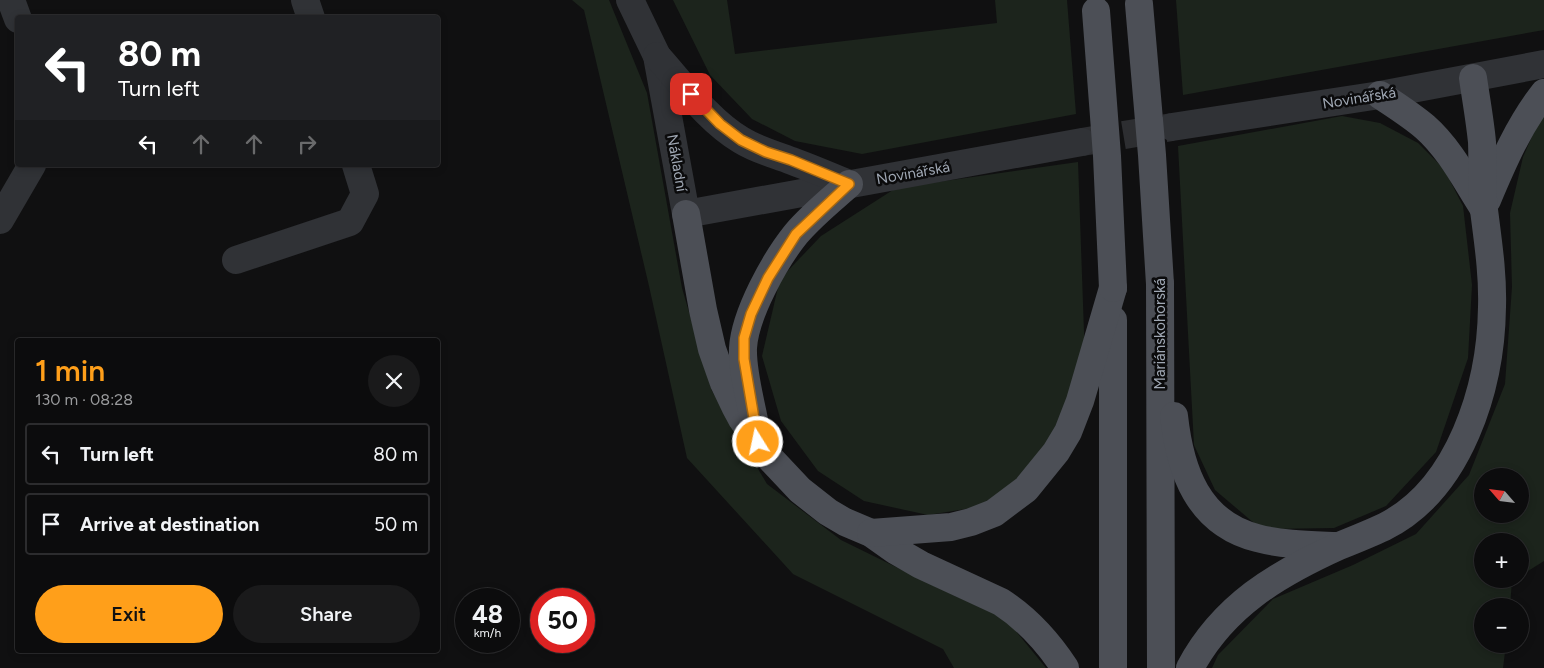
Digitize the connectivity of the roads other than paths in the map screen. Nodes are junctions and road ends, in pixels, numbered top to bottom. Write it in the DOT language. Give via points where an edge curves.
graph roads {
  1 [pos="11,0"];
  2 [pos="305,0"];
  3 [pos="630,0"];
  4 [pos="1139,2"];
  5 [pos="1095,6"];
  6 [pos="17,15"];
  7 [pos="310,15"];
  8 [pos="657,56"];
  9 [pos="1544,64"];
  10 [pos="1473,78"];
  11 [pos="1544,93"];
  12 [pos="1380,95"];
  13 [pos="1172,127"];
  14 [pos="1082,142"];
  15 [pos="31,167"];
  16 [pos="357,167"];
  17 [pos="849,184"];
  18 [pos="1484,209"];
  19 [pos="686,214"];
  20 [pos="0,220"];
  21 [pos="236,260"];
  22 [pos="1160,284"];
  23 [pos="1113,288"];
  24 [pos="758,442"];
  25 [pos="872,533"];
  26 [pos="1339,546"];
  27 [pos="1065,668"];
  28 [pos="1113,668"];
  29 [pos="1161,668"];
  30 [pos="1190,668"];
  1 -- 6 [label="street"];
  2 -- 7 [label="street"];
  3 -- 8 [label="street, Nákladní"];
  4 -- 22 [label="main road, Mariánskohorská, bridge"];
  5 -- 23 [label="main road, bridge"];
  8 -- 17 [label="street" via="720,124 741,140"];
  8 -- 19 [label="street, Nákladní"];
  9 -- 10 [label="street, Novinářská"];
  10 -- 12 [label="street, Novinářská"];
  10 -- 18 [label="main road" via="1482,141"];
  11 -- 18 [label="main road" via="1522,124"];
  12 -- 13 [label="street, Novinářská"];
  12 -- 18 [label="main road" via="1437,139"];
  14 -- 17 [label="street, Novinářská"];
  15 -- 20 [label="street"];
  16 -- 21 [label="street" via="365,194 350,222"];
  17 -- 19 [label="street, Novinářská"];
  17 -- 24 [label="main road" via="796,234 751,314 744,338 744,359"];
  18 -- 26 [label="main road" via="1491,264 1491,328 1480,392 1465,437 1452,461 1416,505 1385,527"];
  19 -- 24 [label="main road" via="712,349 732,401"];
  22 -- 26 [label="main road" via="1177,438 1194,490 1219,520 1241,533 1278,542"];
  22 -- 29 [label="main road, Mariánskohorská"];
  23 -- 25 [label="main road" via="1080,402 1068,432 1026,489 994,514 971,522 951,527"];
  23 -- 28 [label="main road"];
  24 -- 25 [label="main road" via="779,469 813,501 845,522"];
  25 -- 27 [label="main road" via="921,565 1001,602 1042,637"];
  26 -- 30 [label="main road" via="1272,581 1248,598 1212,633"];
}
